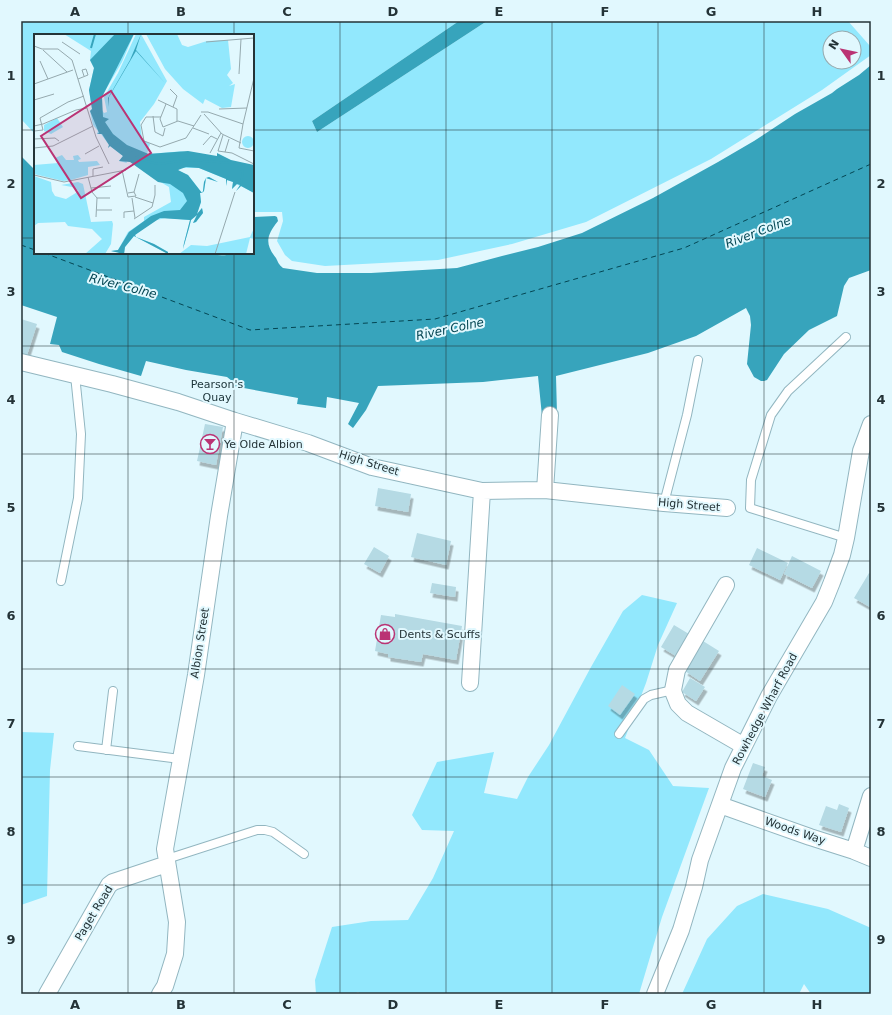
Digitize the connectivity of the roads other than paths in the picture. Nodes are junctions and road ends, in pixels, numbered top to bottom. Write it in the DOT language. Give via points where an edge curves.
graph roads {
  1 [pos="846,337"];
  2 [pos="698,360"];
  3 [pos="21,362"];
  4 [pos="75,375"];
  5 [pos="550,415"];
  6 [pos="236,421"];
  7 [pos="871,424"];
  8 [pos="545,490"];
  9 [pos="482,491"];
  10 [pos="664,503"];
  11 [pos="727,508"];
  12 [pos="846,538"];
  13 [pos="61,581"];
  14 [pos="726,585"];
  15 [pos="470,683"];
  16 [pos="673,690"];
  17 [pos="113,691"];
  18 [pos="618,734"];
  19 [pos="78,746"];
  20 [pos="744,746"];
  21 [pos="106,750"];
  22 [pos="180,759"];
  23 [pos="871,796"];
  24 [pos="720,805"];
  25 [pos="854,851"];
  26 [pos="304,854"];
  27 [pos="871,858"];
  28 [pos="167,861"];
  29 [pos="48,994"];
  30 [pos="160,994"];
  31 [pos="655,994"];
  1 -- 12 [label="lane" via="788,391 771,415 751,480 750,508"];
  2 -- 10 [label="lane" via="687,415"];
  3 -- 4 [label="street, High Street"];
  4 -- 6 [label="street, High Street" via="178,402"];
  4 -- 13 [label="lane" via="81,434 78,498"];
  5 -- 8 [label="street"];
  6 -- 9 [label="street, High Street" via="308,443 372,467"];
  6 -- 22 [label="street, Albion Street" via="219,516 196,675"];
  7 -- 12 [label="street, Rowhedge Wharf Road" via="861,451"];
  8 -- 9 [label="street, High Street"];
  8 -- 10 [label="street, High Street"];
  9 -- 15 [label="street"];
  10 -- 11 [label="street, High Street"];
  12 -- 20 [label="street, Rowhedge Wharf Road" via="824,602 769,696"];
  14 -- 16 [label="street" via="677,670"];
  16 -- 18 [label="lane" via="644,699"];
  16 -- 20 [label="street" via="678,704 687,713"];
  17 -- 21 [label="lane"];
  19 -- 21 [label="lane"];
  20 -- 24 [label="street, Rowhedge Wharf Road"];
  21 -- 22 [label="lane"];
  22 -- 28 [label="street, Albion Street" via="165,849"];
  23 -- 25 [label="street"];
  24 -- 25 [label="street, Woods Way"];
  24 -- 31 [label="street, Rowhedge Wharf Road" via="700,860 681,930"];
  25 -- 27 [label="street, Woods Way"];
  26 -- 28 [label="lane" via="273,832 257,830"];
  28 -- 29 [label="street, Paget Road" via="109,885"];
  28 -- 30 [label="street, Albion Street" via="177,922 175,954"];
}
